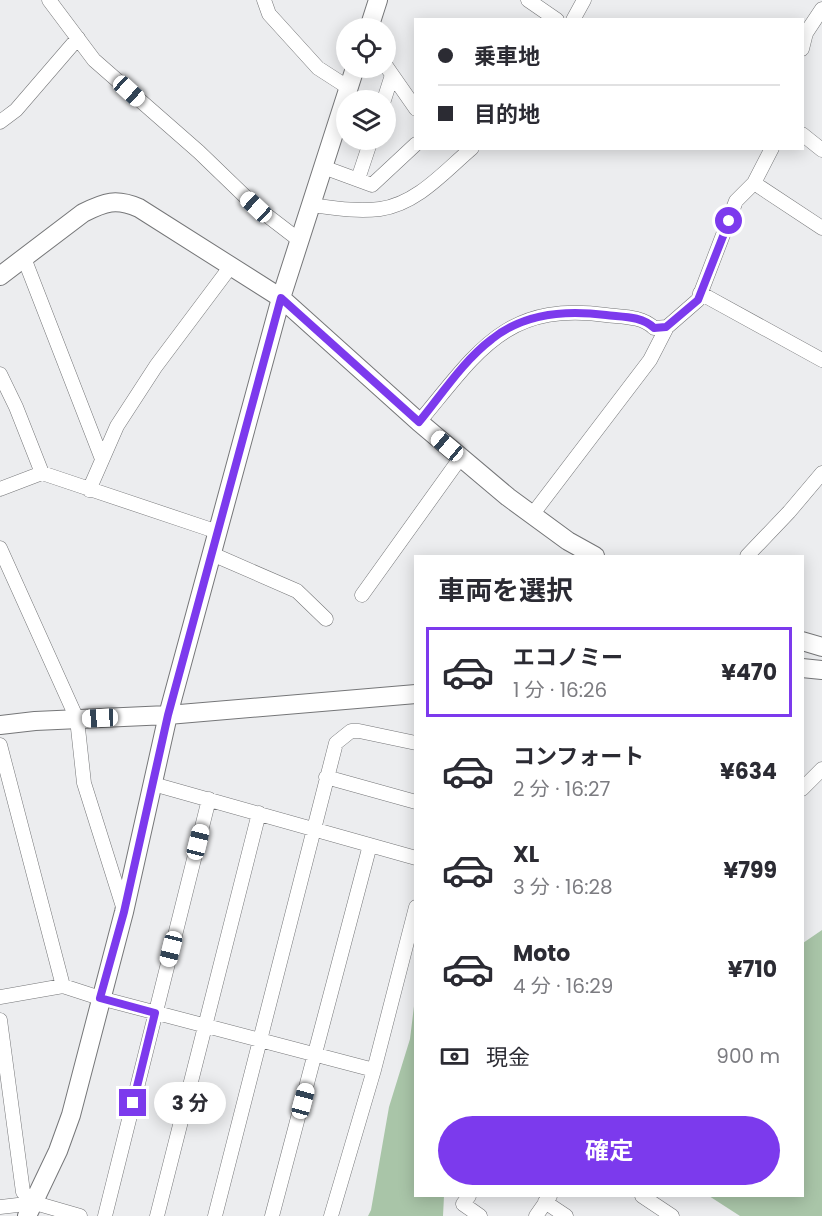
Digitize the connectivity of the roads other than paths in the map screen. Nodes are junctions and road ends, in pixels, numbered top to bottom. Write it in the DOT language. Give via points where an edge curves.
graph roads {
  1 [pos="49,0"];
  2 [pos="264,0"];
  3 [pos="378,0"];
  4 [pos="528,0"];
  5 [pos="584,0"];
  6 [pos="822,9"];
  7 [pos="372,18"];
  8 [pos="553,18"];
  9 [pos="574,18"];
  10 [pos="78,38"];
  11 [pos="804,41"];
  12 [pos="352,78"];
  13 [pos="394,78"];
  14 [pos="349,88"];
  15 [pos="414,106"];
  16 [pos="0,122"];
  17 [pos="804,136"];
  18 [pos="414,146"];
  19 [pos="368,150"];
  20 [pos="470,150"];
  21 [pos="771,150"];
  22 [pos="822,150"];
  23 [pos="323,167"];
  24 [pos="358,179"];
  25 [pos="754,183"];
  26 [pos="311,205"];
  27 [pos="822,228"];
  28 [pos="300,240"];
  29 [pos="24,258"];
  30 [pos="231,266"];
  31 [pos="0,276"];
  32 [pos="700,293"];
  33 [pos="281,298"];
  34 [pos="666,327"];
  35 [pos="822,360"];
  36 [pos="0,374"];
  37 [pos="419,422"];
  38 [pos="461,457"];
  39 [pos="102,459"];
  40 [pos="42,473"];
  41 [pos="820,479"];
  42 [pos="0,489"];
  43 [pos="89,490"];
  44 [pos="532,515"];
  45 [pos="218,532"];
  46 [pos="0,548"];
  47 [pos="212,554"];
  48 [pos="593,555"];
  49 [pos="748,555"];
  50 [pos="362,595"];
  51 [pos="326,619"];
  52 [pos="804,642"];
  53 [pos="822,647"];
  54 [pos="804,668"];
  55 [pos="822,670"];
  56 [pos="414,694"];
  57 [pos="168,715"];
  58 [pos="77,719"];
  59 [pos="0,725"];
  60 [pos="414,742"];
  61 [pos="0,745"];
  62 [pos="822,769"];
  63 [pos="326,777"];
  64 [pos="153,784"];
  65 [pos="804,787"];
  66 [pos="209,799"];
  67 [pos="414,801"];
  68 [pos="259,813"];
  69 [pos="312,829"];
  70 [pos="370,845"];
  71 [pos="414,857"];
  72 [pos="124,912"];
  73 [pos="414,915"];
  74 [pos="63,986"];
  75 [pos="0,997"];
  76 [pos="100,998"];
  77 [pos="155,1013"];
  78 [pos="0,1020"];
  79 [pos="205,1026"];
  80 [pos="259,1040"];
  81 [pos="315,1055"];
  82 [pos="374,1070"];
  83 [pos="468,1197"];
  84 [pos="644,1197"];
  85 [pos="548,1199"];
  86 [pos="0,1208"];
  87 [pos="31,1210"];
  88 [pos="80,1216"];
  89 [pos="105,1216"];
  90 [pos="157,1216"];
  91 [pos="215,1216"];
  92 [pos="272,1216"];
  93 [pos="331,1216"];
  94 [pos="480,1216"];
  95 [pos="536,1216"];
  96 [pos="566,1216"];
  97 [pos="672,1216"];
  1 -- 10 [label="street"];
  2 -- 14 [label="street" via="269,14 318,68"];
  3 -- 7 [label="street"];
  4 -- 8 [label="street"];
  5 -- 9 [label="street"];
  6 -- 11 [label="street"];
  10 -- 16 [label="street" via="16,110"];
  10 -- 28 [label="street" via="94,60 256,207"];
  12 -- 14 [label="street"];
  13 -- 15 [label="street"];
  14 -- 23 [label="street"];
  17 -- 22 [label="street"];
  18 -- 24 [label="street" via="372,185"];
  19 -- 24 [label="street"];
  20 -- 26 [label="street" via="421,192 400,203 357,210"];
  21 -- 25 [label="street"];
  23 -- 24 [label="street"];
  23 -- 26 [label="street"];
  25 -- 27 [label="street"];
  25 -- 32 [label="street" via="736,201"];
  26 -- 28 [label="street"];
  28 -- 33 [label="street"];
  29 -- 30 [label="street" via="83,213 115,201 160,220"];
  29 -- 31 [label="street"];
  29 -- 39 [label="street"];
  30 -- 33 [label="street"];
  30 -- 39 [label="street" via="156,366 117,426"];
  32 -- 34 [label="street" via="698,300"];
  32 -- 35 [label="street"];
  33 -- 37 [label="street"];
  33 -- 45 [label="street"];
  34 -- 37 [label="street" via="654,328 646,321 601,314 552,313 521,323 493,338 471,358"];
  34 -- 44 [label="street" via="650,360"];
  36 -- 40 [label="street"];
  37 -- 38 [label="street"];
  38 -- 44 [label="street"];
  38 -- 50 [label="street"];
  39 -- 43 [label="street"];
  40 -- 42 [label="street"];
  40 -- 43 [label="street"];
  41 -- 49 [label="street"];
  43 -- 45 [label="street"];
  44 -- 48 [label="street"];
  45 -- 47 [label="street"];
  46 -- 58 [label="street"];
  47 -- 51 [label="street" via="297,591"];
  47 -- 57 [label="street"];
  52 -- 53 [label="street"];
  54 -- 55 [label="street"];
  56 -- 57 [label="street"];
  57 -- 58 [label="street"];
  57 -- 64 [label="street"];
  58 -- 59 [label="street"];
  58 -- 72 [label="street" via="84,783"];
  60 -- 63 [label="street" via="351,731 336,743"];
  61 -- 74 [label="street"];
  62 -- 65 [label="street"];
  63 -- 67 [label="street"];
  63 -- 69 [label="street"];
  64 -- 66 [label="street"];
  64 -- 72 [label="street"];
  66 -- 68 [label="street"];
  66 -- 77 [label="street"];
  68 -- 69 [label="street"];
  68 -- 79 [label="street"];
  69 -- 70 [label="street"];
  69 -- 80 [label="street"];
  70 -- 71 [label="street"];
  70 -- 81 [label="street"];
  72 -- 76 [label="street"];
  73 -- 82 [label="street"];
  74 -- 75 [label="street"];
  74 -- 76 [label="street"];
  76 -- 77 [label="street"];
  76 -- 87 [label="street" via="71,1115"];
  77 -- 79 [label="street"];
  77 -- 89 [label="street"];
  78 -- 87 [label="street" via="23,1192"];
  79 -- 80 [label="street"];
  79 -- 90 [label="street"];
  80 -- 81 [label="street"];
  80 -- 91 [label="street"];
  81 -- 82 [label="street"];
  81 -- 92 [label="street"];
  82 -- 93 [label="street"];
  83 -- 94 [label="street" via="463,1204"];
  84 -- 97 [label="street"];
  85 -- 95 [label="street"];
  85 -- 96 [label="street"];
  86 -- 87 [label="street"];
  87 -- 88 [label="street"];
}
